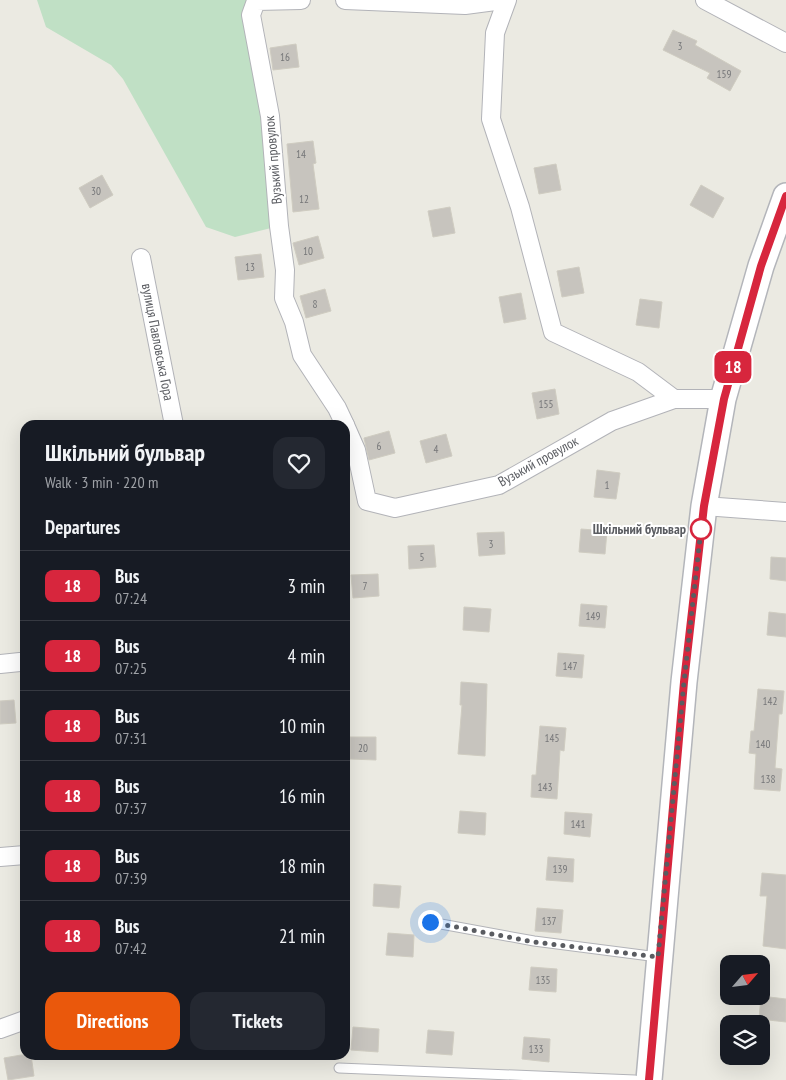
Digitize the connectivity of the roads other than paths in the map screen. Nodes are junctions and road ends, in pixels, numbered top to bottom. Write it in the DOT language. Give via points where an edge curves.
graph roads {
  1 [pos="302,0"];
  2 [pos="345,0"];
  3 [pos="502,0"];
  4 [pos="507,0"];
  5 [pos="705,0"];
  6 [pos="256,1"];
  7 [pos="786,43"];
  8 [pos="786,196"];
  9 [pos="141,258"];
  10 [pos="674,399"];
  11 [pos="724,399"];
  12 [pos="173,420"];
  13 [pos="343,420"];
  14 [pos="350,436"];
  15 [pos="704,506"];
  16 [pos="786,512"];
  17 [pos="20,662"];
  18 [pos="0,664"];
  19 [pos="20,855"];
  20 [pos="0,857"];
  21 [pos="430,922"];
  22 [pos="658,957"];
  23 [pos="20,1022"];
  24 [pos="0,1029"];
  25 [pos="339,1068"];
  26 [pos="635,1080"];
  27 [pos="649,1080"];
  1 -- 6 [label="street"];
  2 -- 3 [label="street" via="464,6"];
  4 -- 10 [label="street" via="495,33 491,119 520,207 553,332 638,372"];
  5 -- 7 [label="street"];
  6 -- 13 [label="street, Вузький провулок" via="251,16 270,116 285,270 284,298 302,356"];
  8 -- 11 [label="street" via="761,266"];
  9 -- 12 [label="street, вулиця Павловська Гора"];
  10 -- 11 [label="street, Вузький провулок"];
  10 -- 14 [label="street, Вузький провулок" via="612,421 499,485 395,508 367,501"];
  11 -- 15 [label="street"];
  15 -- 16 [label="street"];
  15 -- 22 [label="street" via="688,636"];
  17 -- 18 [label="street"];
  19 -- 20 [label="street"];
  21 -- 22 [label="lane" via="534,942"];
  22 -- 27 [label="street"];
  23 -- 24 [label="street"];
  25 -- 26 [label="lane"];
}
